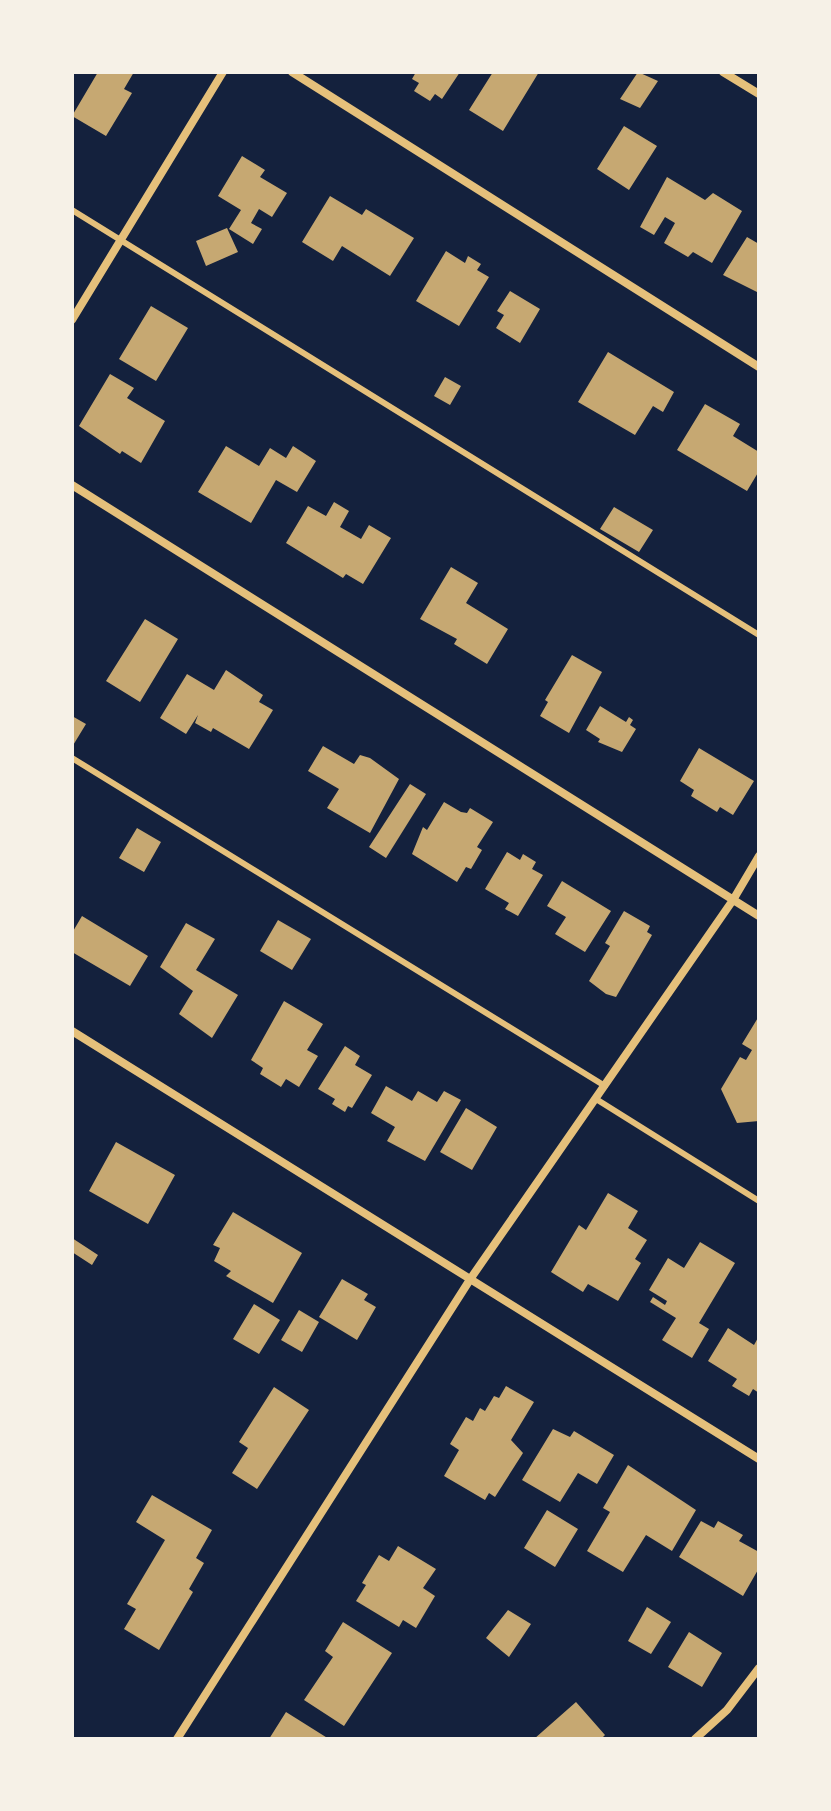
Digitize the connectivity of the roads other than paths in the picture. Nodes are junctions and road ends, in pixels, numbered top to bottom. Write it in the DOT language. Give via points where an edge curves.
graph roads {
  1 [pos="223,72"];
  2 [pos="292,72"];
  3 [pos="723,72"];
  4 [pos="759,94"];
  5 [pos="72,210"];
  6 [pos="120,240"];
  7 [pos="72,320"];
  8 [pos="759,367"];
  9 [pos="72,485"];
  10 [pos="759,635"];
  11 [pos="72,758"];
  12 [pos="759,856"];
  13 [pos="733,900"];
  14 [pos="759,916"];
  15 [pos="72,1031"];
  16 [pos="605,1086"];
  17 [pos="596,1099"];
  18 [pos="759,1201"];
  19 [pos="471,1278"];
  20 [pos="759,1459"];
  21 [pos="759,1668"];
  22 [pos="177,1739"];
  23 [pos="695,1739"];
  1 -- 6 [label="street"];
  2 -- 8 [label="street"];
  3 -- 4 [label="street"];
  5 -- 6 [label="lane"];
  6 -- 7 [label="street"];
  6 -- 10 [label="lane"];
  9 -- 13 [label="street"];
  11 -- 16 [label="lane"];
  12 -- 13 [label="street"];
  13 -- 14 [label="street"];
  13 -- 16 [label="street"];
  15 -- 19 [label="street"];
  16 -- 17 [label="street"];
  17 -- 18 [label="lane"];
  17 -- 19 [label="street"];
  19 -- 20 [label="street"];
  19 -- 22 [label="street"];
  21 -- 23 [label="street" via="727,1710"];
}
